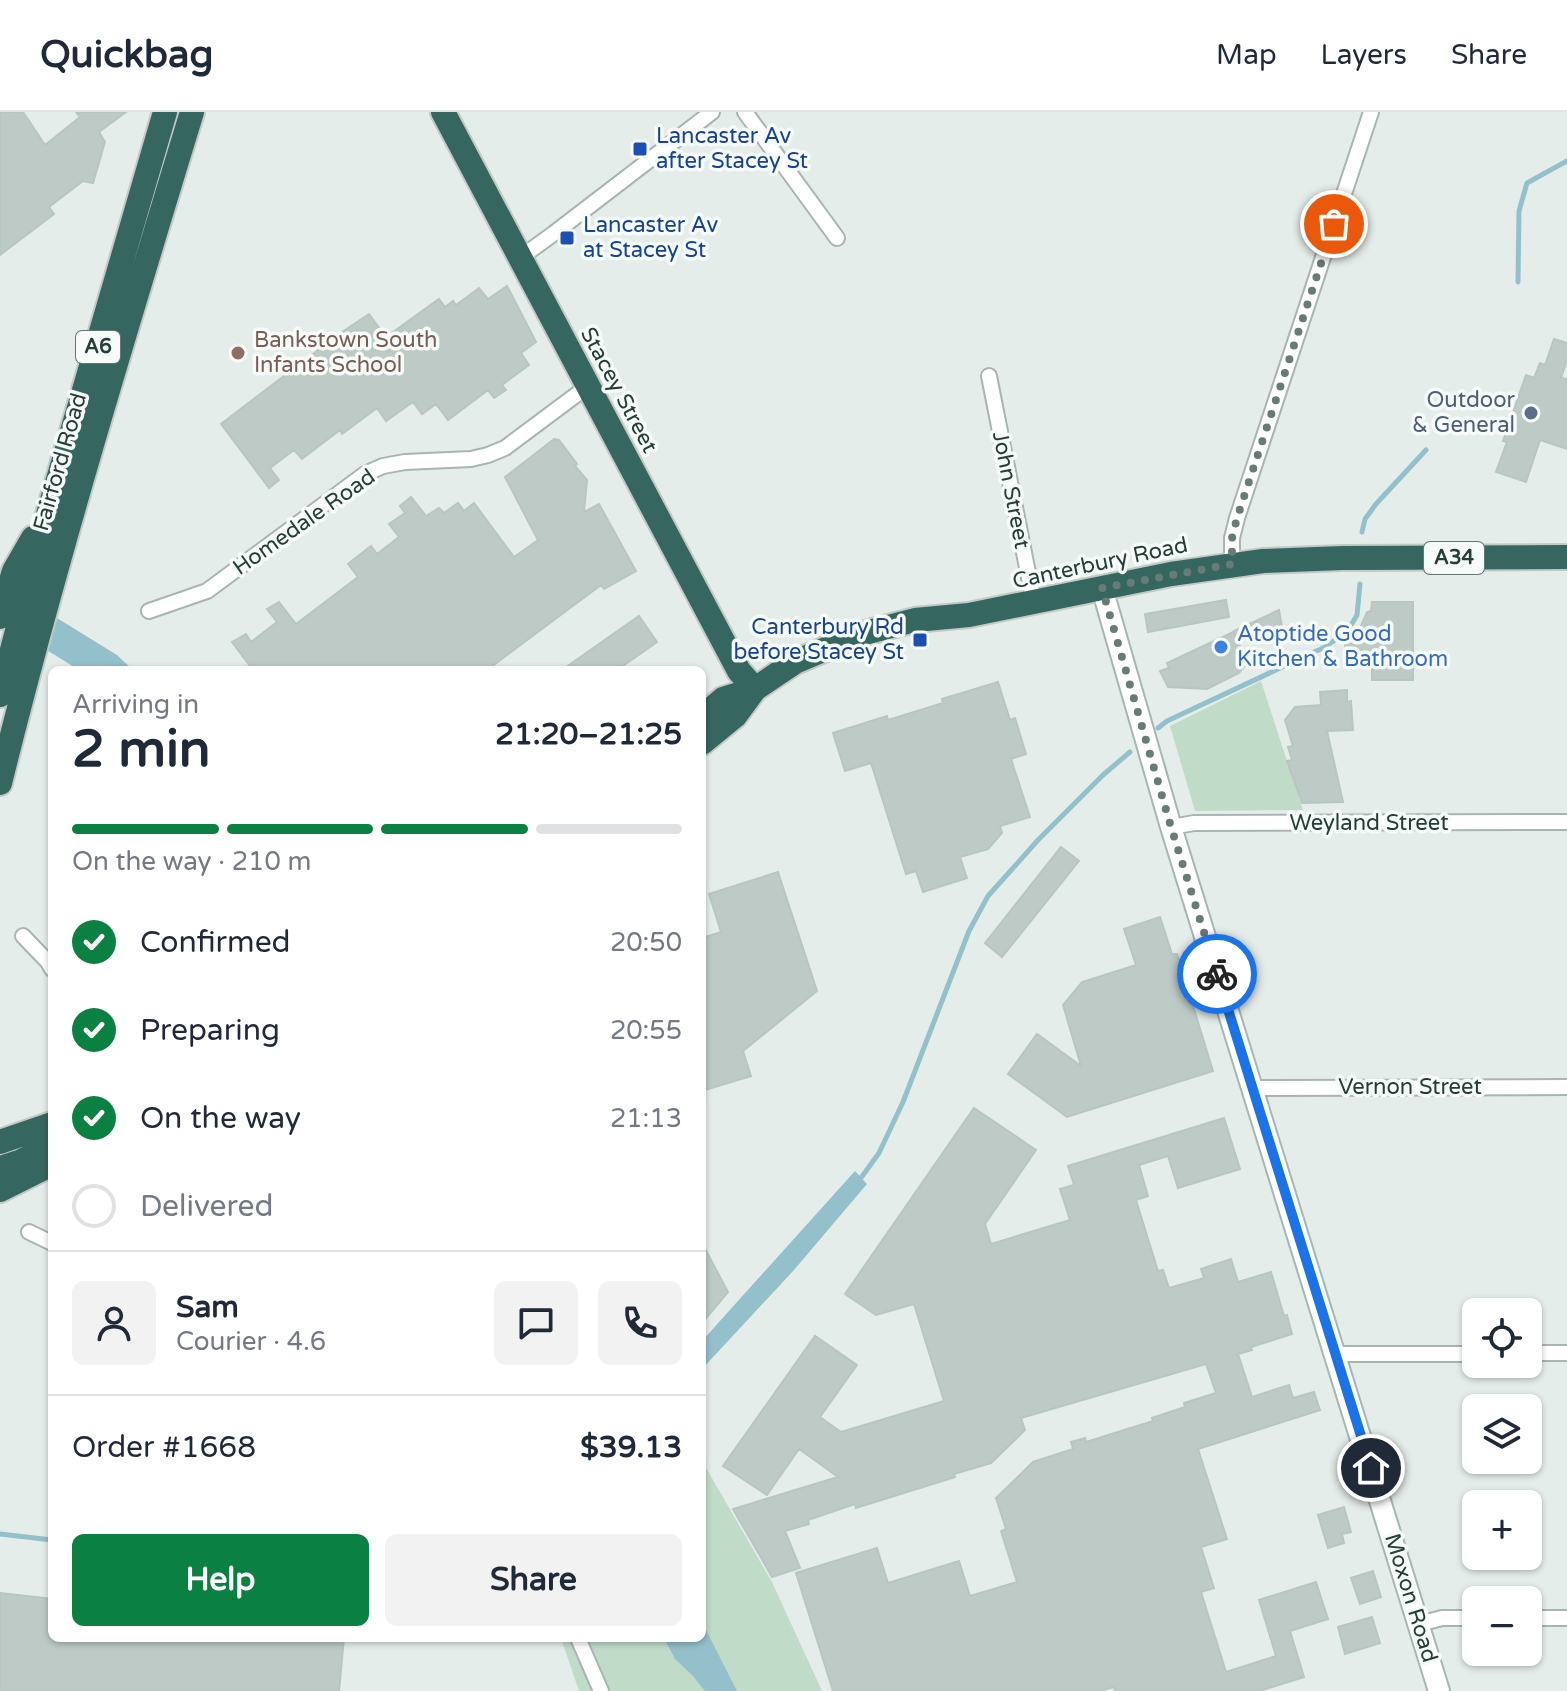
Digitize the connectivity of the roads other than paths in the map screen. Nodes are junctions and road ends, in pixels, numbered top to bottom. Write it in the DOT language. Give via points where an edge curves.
graph roads {
  1 [pos="165,112"];
  2 [pos="192,112"];
  3 [pos="443,112"];
  4 [pos="712,112"];
  5 [pos="745,112"];
  6 [pos="1371,112"];
  7 [pos="837,238"];
  8 [pos="520,258"];
  9 [pos="989,376"];
  10 [pos="588,386"];
  11 [pos="1567,557"];
  12 [pos="1232,564"];
  13 [pos="31,582"];
  14 [pos="1102,588"];
  15 [pos="1034,603"];
  16 [pos="149,611"];
  17 [pos="0,617"];
  18 [pos="755,689"];
  19 [pos="0,695"];
  20 [pos="706,714"];
  21 [pos="706,740"];
  22 [pos="0,783"];
  23 [pos="1567,822"];
  24 [pos="1171,827"];
  25 [pos="23,936"];
  26 [pos="48,962"];
  27 [pos="1567,1087"];
  28 [pos="1252,1088"];
  29 [pos="48,1125"];
  30 [pos="0,1142"];
  31 [pos="48,1148"];
  32 [pos="48,1166"];
  33 [pos="0,1168"];
  34 [pos="0,1190"];
  35 [pos="29,1232"];
  36 [pos="48,1241"];
  37 [pos="1542,1353"];
  38 [pos="1567,1353"];
  39 [pos="1335,1354"];
  40 [pos="1462,1354"];
  41 [pos="1462,1618"];
  42 [pos="1542,1618"];
  43 [pos="1567,1618"];
  44 [pos="1419,1624"];
  45 [pos="580,1642"];
  46 [pos="601,1691"];
  47 [pos="1439,1691"];
  1 -- 13 [label="highway, Fairford Road / A6"];
  2 -- 13 [label="highway, Fairford Road / A6" via="109,386"];
  3 -- 8 [label="highway, Stacey Street"];
  4 -- 8 [label="street"];
  5 -- 7 [label="street"];
  6 -- 12 [label="street" via="1237,518"];
  8 -- 10 [label="highway, Stacey Street"];
  9 -- 15 [label="street, John Street"];
  10 -- 16 [label="street, Homedale Road" via="488,455 405,462 365,474 207,591"];
  10 -- 18 [label="highway, Stacey Street" via="739,671"];
  11 -- 12 [label="highway, Canterbury Road / A34"];
  12 -- 14 [label="highway, Canterbury Road / A34"];
  13 -- 17 [label="highway"];
  13 -- 19 [label="highway, Fairford Road / A6"];
  13 -- 22 [label="highway, Fairford Road / A6"];
  14 -- 15 [label="highway, Canterbury Road / A34"];
  14 -- 24 [label="main road, Moxon Road"];
  15 -- 18 [label="highway, Canterbury Road / A34" via="915,620 861,634 795,662"];
  18 -- 20 [label="highway, Canterbury Road / A34" via="723,699"];
  18 -- 21 [label="highway, Canterbury Road / A34" via="735,716"];
  23 -- 24 [label="street, Weyland Street"];
  24 -- 28 [label="main road, Moxon Road"];
  25 -- 26 [label="street"];
  27 -- 28 [label="street, Vernon Street"];
  28 -- 39 [label="main road, Moxon Road"];
  29 -- 30 [label="highway"];
  31 -- 33 [label="highway"];
  32 -- 34 [label="highway"];
  35 -- 36 [label="street"];
  37 -- 38 [label="street"];
  39 -- 40 [label="street"];
  39 -- 44 [label="main road, Moxon Road"];
  41 -- 44 [label="street"];
  42 -- 43 [label="street"];
  44 -- 47 [label="main road, Moxon Road"];
  45 -- 46 [label="street"];
}
